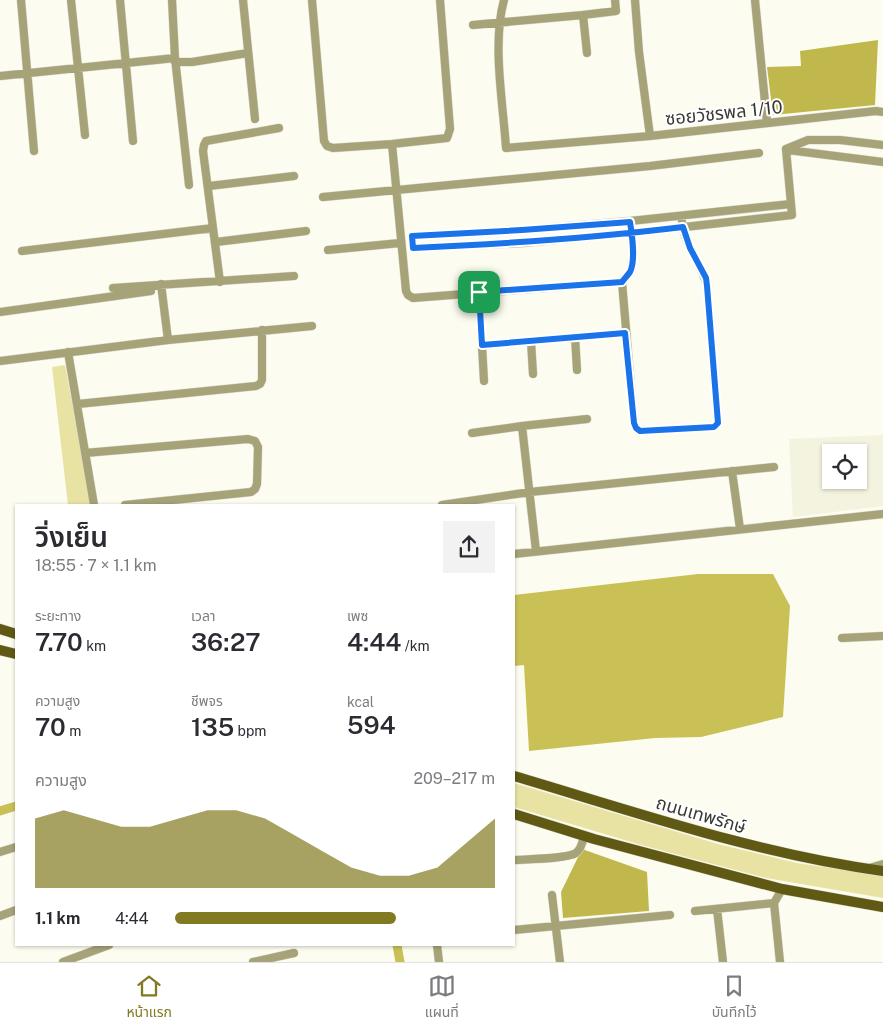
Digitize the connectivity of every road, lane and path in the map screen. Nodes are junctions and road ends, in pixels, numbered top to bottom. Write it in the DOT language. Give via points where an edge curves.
graph roads {
  1 [pos="21,0"];
  2 [pos="71,0"];
  3 [pos="120,0"];
  4 [pos="172,0"];
  5 [pos="244,0"];
  6 [pos="312,0"];
  7 [pos="440,0"];
  8 [pos="504,0"];
  9 [pos="615,0"];
  10 [pos="635,0"];
  11 [pos="755,0"];
  12 [pos="583,16"];
  13 [pos="499,22"];
  14 [pos="473,25"];
  15 [pos="248,53"];
  16 [pos="587,53"];
  17 [pos="175,60"];
  18 [pos="125,63"];
  19 [pos="77,68"];
  20 [pos="28,73"];
  21 [pos="0,76"];
  22 [pos="883,112"];
  23 [pos="255,119"];
  24 [pos="768,123"];
  25 [pos="279,128"];
  26 [pos="85,135"];
  27 [pos="650,136"];
  28 [pos="133,141"];
  29 [pos="392,144"];
  30 [pos="883,145"];
  31 [pos="786,150"];
  32 [pos="34,151"];
  33 [pos="760,153"];
  34 [pos="883,162"];
  35 [pos="294,176"];
  36 [pos="189,185"];
  37 [pos="209,186"];
  38 [pos="395,190"];
  39 [pos="323,197"];
  40 [pos="791,204"];
  41 [pos="682,215"];
  42 [pos="630,222"];
  43 [pos="683,227"];
  44 [pos="213,228"];
  45 [pos="522,230"];
  46 [pos="306,231"];
  47 [pos="631,233"];
  48 [pos="216,242"];
  49 [pos="400,243"];
  50 [pos="523,243"];
  51 [pos="328,250"];
  52 [pos="22,251"];
  53 [pos="294,276"];
  54 [pos="220,282"];
  55 [pos="622,282"];
  56 [pos="161,284"];
  57 [pos="113,288"];
  58 [pos="151,291"];
  59 [pos="479,292"];
  60 [pos="0,312"];
  61 [pos="312,326"];
  62 [pos="262,330"];
  63 [pos="625,333"];
  64 [pos="574,337"];
  65 [pos="168,340"];
  66 [pos="531,341"];
  67 [pos="482,345"];
  68 [pos="68,352"];
  69 [pos="0,361"];
  70 [pos="577,370"];
  71 [pos="533,374"];
  72 [pos="484,381"];
  73 [pos="78,404"];
  74 [pos="587,419"];
  75 [pos="522,426"];
  76 [pos="472,433"];
  77 [pos="86,453"];
  78 [pos="774,468"];
  79 [pos="732,471"];
  80 [pos="530,492"];
  81 [pos="94,504"];
  82 [pos="135,504"];
  83 [pos="449,504"];
  84 [pos="883,514"];
  85 [pos="740,529"];
  86 [pos="536,551"];
  87 [pos="515,554"];
  88 [pos="0,629"];
  89 [pos="15,634"];
  90 [pos="883,636"];
  91 [pos="842,638"];
  92 [pos="0,650"];
  93 [pos="15,654"];
  94 [pos="515,776"];
  95 [pos="515,814"];
  96 [pos="584,836"];
  97 [pos="15,847"];
  98 [pos="0,852"];
  99 [pos="515,860"];
  100 [pos="883,864"];
  101 [pos="867,869"];
  102 [pos="883,871"];
  103 [pos="782,889"];
  104 [pos="552,895"];
  105 [pos="774,903"];
  106 [pos="883,907"];
  107 [pos="717,909"];
  108 [pos="15,910"];
  109 [pos="696,911"];
  110 [pos="670,915"];
  111 [pos="0,916"];
  112 [pos="555,926"];
  113 [pos="515,930"];
  114 [pos="106,946"];
  115 [pos="437,946"];
  116 [pos="294,953"];
  117 [pos="63,962"];
  118 [pos="253,962"];
  119 [pos="439,962"];
  120 [pos="560,962"];
  121 [pos="723,962"];
  122 [pos="780,962"];
  1 -- 20 [label="street"];
  2 -- 19 [label="street"];
  3 -- 18 [label="street"];
  4 -- 17 [label="street"];
  5 -- 15 [label="street"];
  6 -- 29 [label="street" via="324,141 333,148"];
  7 -- 29 [label="street" via="449,134 447,138"];
  8 -- 13 [label="street"];
  9 -- 12 [label="street" via="616,11"];
  10 -- 27 [label="street"];
  11 -- 24 [label="street"];
  12 -- 13 [label="street"];
  12 -- 16 [label="street"];
  13 -- 14 [label="street"];
  13 -- 27 [label="street, ซอยวัชรพล 1/10" via="506,148"];
  15 -- 17 [label="street" via="192,62"];
  15 -- 23 [label="street"];
  17 -- 18 [label="street"];
  17 -- 36 [label="street"];
  18 -- 19 [label="street"];
  18 -- 28 [label="street"];
  19 -- 20 [label="street"];
  19 -- 26 [label="street"];
  20 -- 21 [label="street"];
  20 -- 32 [label="street"];
  22 -- 24 [label="street, ซอยวัชรพล 1/10"];
  24 -- 27 [label="street, ซอยวัชรพล 1/10"];
  25 -- 37 [label="street" via="206,141 203,151"];
  29 -- 38 [label="street"];
  30 -- 31 [label="street" via="808,140"];
  31 -- 34 [label="street"];
  31 -- 40 [label="street"];
  33 -- 38 [label="street"];
  35 -- 37 [label="street"];
  37 -- 44 [label="street"];
  38 -- 39 [label="street"];
  38 -- 49 [label="street"];
  40 -- 41 [label="street"];
  40 -- 43 [label="street" via="792,214"];
  41 -- 42 [label="street"];
  41 -- 43 [label="street"];
  42 -- 45 [label="street"];
  42 -- 47 [label="street"];
  43 -- 47 [label="street"];
  43 -- 63 [label="street" via="706,278 718,423 714,427 640,431 636,428"];
  44 -- 48 [label="street"];
  44 -- 52 [label="street"];
  45 -- 50 [label="street"];
  45 -- 50 [label="street" via="412,236 413,248"];
  46 -- 48 [label="street"];
  47 -- 50 [label="street"];
  47 -- 55 [label="street" via="633,253 630,271"];
  48 -- 54 [label="street"];
  49 -- 51 [label="street"];
  49 -- 59 [label="street" via="408,295 413,298"];
  53 -- 54 [label="street"];
  54 -- 56 [label="street"];
  55 -- 59 [label="street"];
  55 -- 63 [label="street"];
  56 -- 57 [label="street"];
  56 -- 65 [label="street"];
  58 -- 60 [label="street"];
  59 -- 67 [label="street"];
  61 -- 62 [label="street"];
  62 -- 65 [label="street"];
  62 -- 73 [label="street" via="262,380 256,386"];
  63 -- 64 [label="street"];
  64 -- 66 [label="street"];
  64 -- 70 [label="street"];
  65 -- 68 [label="street"];
  66 -- 67 [label="street"];
  66 -- 71 [label="street"];
  67 -- 72 [label="street"];
  68 -- 69 [label="street"];
  68 -- 73 [label="street"];
  73 -- 77 [label="street"];
  74 -- 75 [label="street"];
  75 -- 76 [label="street"];
  75 -- 80 [label="street"];
  77 -- 81 [label="street"];
  77 -- 82 [label="street" via="248,439 258,447 257,484 251,492"];
  78 -- 79 [label="street"];
  79 -- 80 [label="street"];
  79 -- 85 [label="street"];
  80 -- 83 [label="street"];
  80 -- 86 [label="street"];
  84 -- 85 [label="street"];
  85 -- 86 [label="street"];
  86 -- 87 [label="street"];
  88 -- 89 [label="main road"];
  90 -- 91 [label="street"];
  92 -- 93 [label="main road"];
  94 -- 101 [label="main road, ถนนเทพรักษ์" via="755,847"];
  95 -- 96 [label="main road"];
  96 -- 99 [label="street" via="577,852 568,856"];
  96 -- 103 [label="main road"];
  97 -- 98 [label="street"];
  100 -- 101 [label="street"];
  101 -- 102 [label="main road, ถนนเทพรักษ์"];
  103 -- 105 [label="street"];
  103 -- 106 [label="main road"];
  104 -- 112 [label="street"];
  105 -- 107 [label="street"];
  105 -- 122 [label="street"];
  107 -- 109 [label="street"];
  107 -- 121 [label="street"];
  108 -- 111 [label="street"];
  110 -- 112 [label="street"];
  112 -- 113 [label="street"];
  112 -- 120 [label="street"];
  114 -- 117 [label="street"];
  115 -- 119 [label="street"];
  116 -- 118 [label="street"];
}
